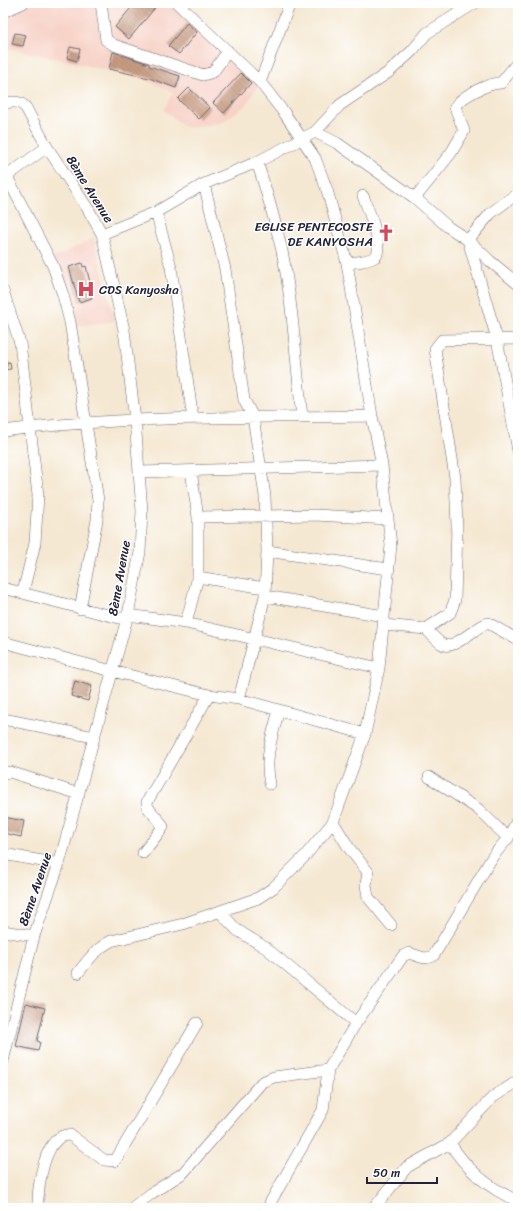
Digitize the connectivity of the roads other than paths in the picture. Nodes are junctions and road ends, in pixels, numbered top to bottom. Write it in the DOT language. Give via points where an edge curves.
graph roads {
  1 [pos="23,3"];
  2 [pos="101,3"];
  3 [pos="177,3"];
  4 [pos="290,3"];
  5 [pos="475,3"];
  6 [pos="3,12"];
  7 [pos="228,51"];
  8 [pos="518,62"];
  9 [pos="260,82"];
  10 [pos="3,103"];
  11 [pos="315,132"];
  12 [pos="301,138"];
  13 [pos="47,147"];
  14 [pos="257,162"];
  15 [pos="4,174"];
  16 [pos="204,184"];
  17 [pos="518,193"];
  18 [pos="363,196"];
  19 [pos="415,198"];
  20 [pos="156,212"];
  21 [pos="102,234"];
  22 [pos="468,240"];
  23 [pos="347,263"];
  24 [pos="518,284"];
  25 [pos="3,291"];
  26 [pos="497,339"];
  27 [pos="518,339"];
  28 [pos="372,416"];
  29 [pos="253,417"];
  30 [pos="302,417"];
  31 [pos="193,419"];
  32 [pos="135,420"];
  33 [pos="85,422"];
  34 [pos="30,427"];
  35 [pos="3,431"];
  36 [pos="518,451"];
  37 [pos="382,465"];
  38 [pos="259,467"];
  39 [pos="191,471"];
  40 [pos="140,472"];
  41 [pos="266,517"];
  42 [pos="198,518"];
  43 [pos="388,519"];
  44 [pos="267,551"];
  45 [pos="388,569"];
  46 [pos="198,577"];
  47 [pos="3,588"];
  48 [pos="23,592"];
  49 [pos="265,592"];
  50 [pos="80,609"];
  51 [pos="128,615"];
  52 [pos="384,621"];
  53 [pos="186,623"];
  54 [pos="426,629"];
  55 [pos="255,640"];
  56 [pos="518,640"];
  57 [pos="3,642"];
  58 [pos="379,668"];
  59 [pos="112,671"];
  60 [pos="209,695"];
  61 [pos="239,699"];
  62 [pos="279,710"];
  63 [pos="3,719"];
  64 [pos="365,734"];
  65 [pos="94,737"];
  66 [pos="3,774"];
  67 [pos="429,777"];
  68 [pos="270,784"];
  69 [pos="79,794"];
  70 [pos="518,819"];
  71 [pos="333,822"];
  72 [pos="508,838"];
  73 [pos="143,853"];
  74 [pos="3,854"];
  75 [pos="59,864"];
  76 [pos="220,912"];
  77 [pos="391,925"];
  78 [pos="3,931"];
  79 [pos="34,936"];
  80 [pos="78,973"];
  81 [pos="196,1023"];
  82 [pos="356,1023"];
  83 [pos="4,1057"];
  84 [pos="328,1070"];
  85 [pos="518,1082"];
  86 [pos="450,1143"];
  87 [pos="518,1201"];
  88 [pos="270,1204"];
  89 [pos="38,1208"];
  90 [pos="132,1208"];
  91 [pos="374,1208"];
  1 -- 6 [label="street"];
  2 -- 7 [label="street" via="106,40 114,45 203,75 213,72"];
  3 -- 7 [label="street"];
  4 -- 9 [label="street"];
  5 -- 11 [label="street" via="427,33 390,72 340,105"];
  7 -- 9 [label="street"];
  8 -- 19 [label="street" via="501,83 493,83 458,100 455,107 464,131"];
  9 -- 12 [label="street"];
  10 -- 13 [label="street, 8ème Avenue" via="22,104"];
  11 -- 12 [label="street"];
  11 -- 19 [label="street" via="337,143"];
  12 -- 14 [label="street"];
  12 -- 23 [label="street" via="315,158 327,190"];
  13 -- 15 [label="street"];
  13 -- 21 [label="street, 8ème Avenue"];
  14 -- 16 [label="street"];
  14 -- 30 [label="street" via="282,252"];
  15 -- 33 [label="street" via="53,266 63,295 70,322"];
  16 -- 20 [label="street"];
  16 -- 29 [label="street" via="226,269 244,400"];
  17 -- 22 [label="street" via="491,213"];
  18 -- 23 [label="street" via="379,247 378,254 365,261"];
  19 -- 22 [label="street" via="448,227"];
  20 -- 21 [label="street"];
  20 -- 31 [label="street" via="171,267"];
  21 -- 32 [label="street, 8ème Avenue" via="124,330"];
  22 -- 24 [label="street"];
  22 -- 26 [label="street"];
  23 -- 28 [label="street"];
  25 -- 34 [label="street" via="20,343"];
  26 -- 27 [label="street"];
  26 -- 36 [label="street"];
  26 -- 54 [label="street" via="442,340 435,349 455,478 458,526 455,600 450,612"];
  28 -- 30 [label="street"];
  28 -- 37 [label="street"];
  29 -- 30 [label="street"];
  29 -- 31 [label="street"];
  29 -- 38 [label="street"];
  31 -- 32 [label="street"];
  32 -- 33 [label="street"];
  32 -- 40 [label="street, 8ème Avenue"];
  33 -- 34 [label="street"];
  33 -- 50 [label="street" via="98,509"];
  34 -- 35 [label="street"];
  34 -- 48 [label="street" via="38,495 35,543"];
  37 -- 38 [label="street"];
  37 -- 43 [label="street"];
  38 -- 39 [label="street"];
  38 -- 41 [label="street"];
  39 -- 40 [label="street"];
  39 -- 42 [label="street"];
  40 -- 51 [label="street, 8ème Avenue" via="140,552"];
  41 -- 42 [label="street"];
  41 -- 43 [label="street" via="315,515"];
  41 -- 44 [label="street"];
  42 -- 46 [label="street"];
  43 -- 45 [label="street" via="391,545"];
  44 -- 45 [label="street"];
  44 -- 49 [label="street"];
  45 -- 52 [label="street"];
  46 -- 49 [label="street"];
  46 -- 53 [label="street"];
  47 -- 48 [label="street"];
  48 -- 50 [label="street"];
  49 -- 52 [label="street"];
  49 -- 55 [label="street"];
  50 -- 51 [label="street" via="121,618"];
  51 -- 53 [label="street"];
  51 -- 59 [label="street, 8ème Avenue"];
  52 -- 54 [label="street"];
  52 -- 58 [label="street"];
  53 -- 55 [label="street"];
  54 -- 56 [label="street" via="442,644 448,646 488,623"];
  55 -- 58 [label="street"];
  55 -- 61 [label="street"];
  57 -- 59 [label="street"];
  58 -- 64 [label="street"];
  59 -- 60 [label="street"];
  59 -- 65 [label="street, 8ème Avenue"];
  60 -- 61 [label="street"];
  60 -- 73 [label="street" via="147,802 147,807 163,826"];
  61 -- 62 [label="street"];
  62 -- 64 [label="street"];
  62 -- 68 [label="street" via="268,752"];
  63 -- 65 [label="street"];
  64 -- 71 [label="street"];
  65 -- 69 [label="street, 8ème Avenue"];
  66 -- 69 [label="street" via="10,772"];
  67 -- 72 [label="street" via="478,809"];
  69 -- 75 [label="street, 8ème Avenue"];
  70 -- 72 [label="street"];
  71 -- 76 [label="street" via="305,856 273,888 258,898"];
  71 -- 77 [label="street" via="368,872 368,897"];
  72 -- 82 [label="street" via="493,856 434,955 430,958 410,953 403,956"];
  74 -- 75 [label="street"];
  75 -- 79 [label="street, 8ème Avenue"];
  76 -- 80 [label="street" via="169,928 111,941 101,946"];
  76 -- 82 [label="street" via="237,930 266,948"];
  78 -- 79 [label="street"];
  79 -- 83 [label="street, 8ème Avenue"];
  81 -- 89 [label="street" via="115,1161 104,1160 70,1136 64,1135 54,1143 44,1164"];
  82 -- 84 [label="street"];
  84 -- 88 [label="street" via="324,1110"];
  84 -- 90 [label="street" via="274,1077 262,1082 183,1173"];
  85 -- 86 [label="street" via="493,1097"];
  86 -- 87 [label="street" via="462,1161 499,1193"];
  86 -- 91 [label="street" via="436,1153 412,1163"];
}
